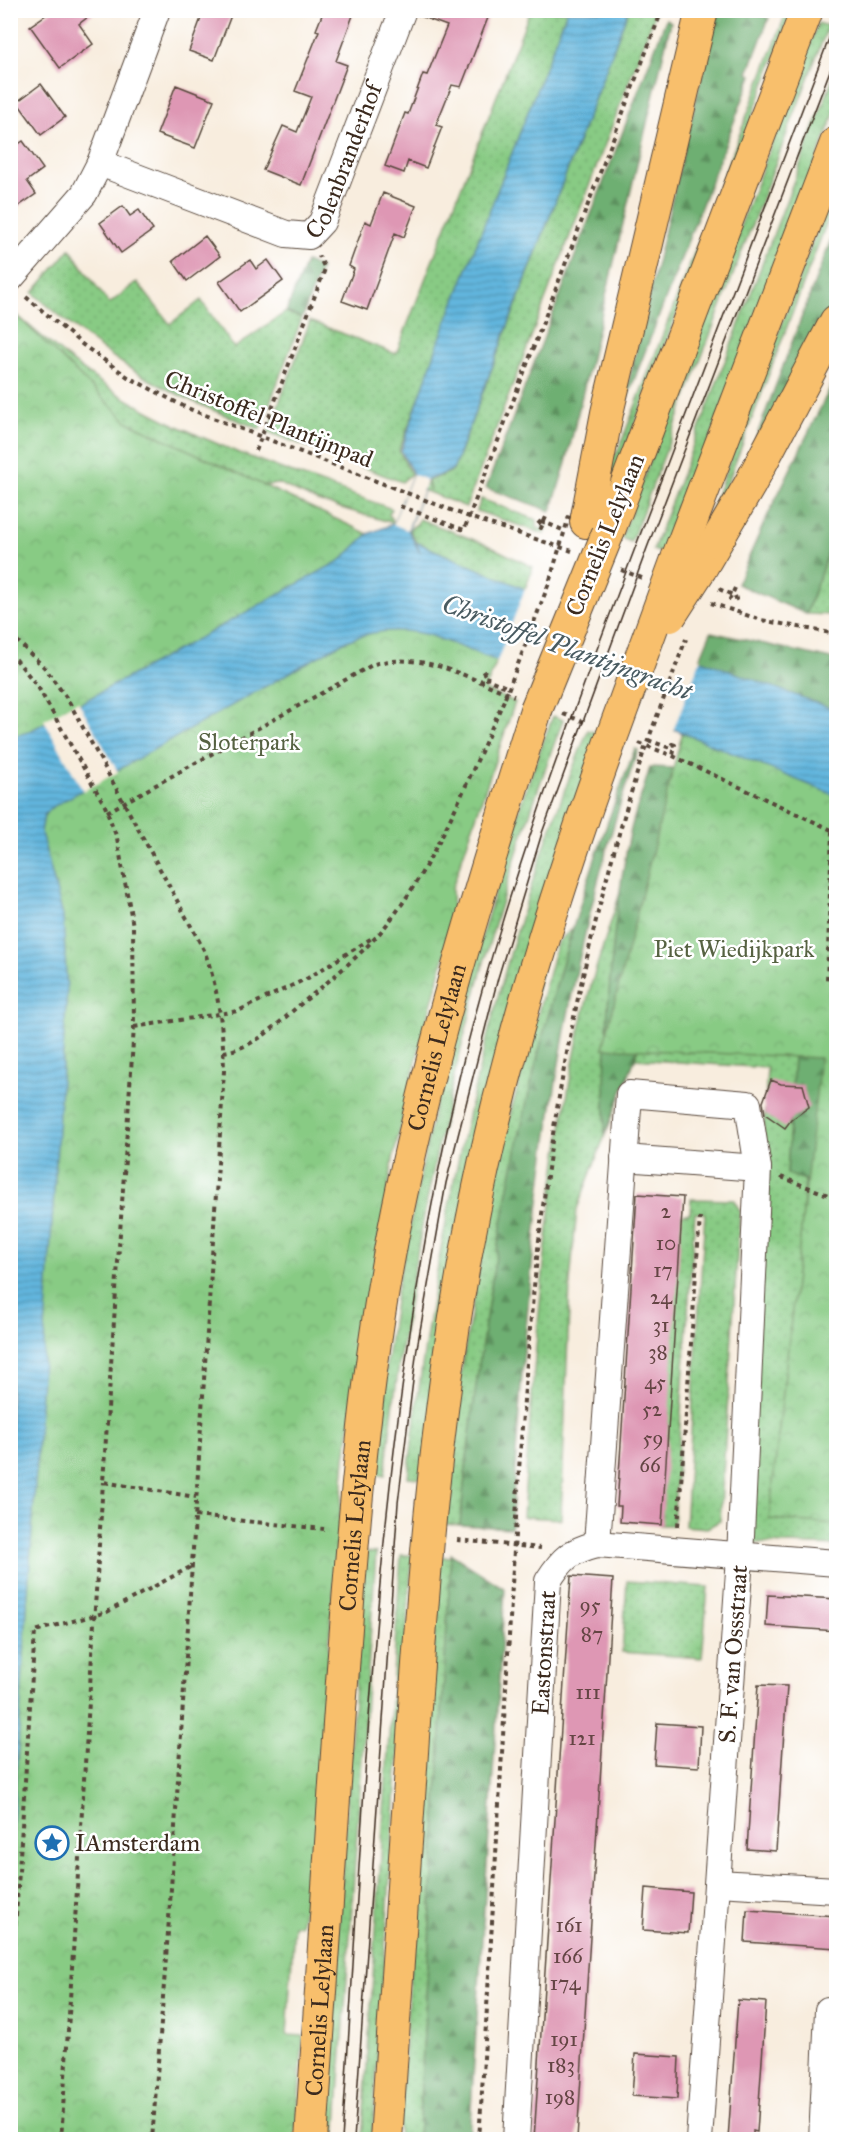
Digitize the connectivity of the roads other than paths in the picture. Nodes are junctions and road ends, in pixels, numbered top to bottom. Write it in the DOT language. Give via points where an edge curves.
graph roads {
  1 [pos="157,10"];
  2 [pos="403,10"];
  3 [pos="702,10"];
  4 [pos="803,20"];
  5 [pos="837,143"];
  6 [pos="100,163"];
  7 [pos="14,284"];
  8 [pos="837,321"];
  9 [pos="582,525"];
  10 [pos="689,564"];
  11 [pos="624,1158"];
  12 [pos="758,1168"];
  13 [pos="597,1544"];
  14 [pos="740,1557"];
  15 [pos="837,1563"];
  16 [pos="718,1882"];
  17 [pos="837,1890"];
  18 [pos="828,2010"];
  19 [pos="311,2139"];
  20 [pos="386,2139"];
  21 [pos="516,2139"];
  22 [pos="699,2139"];
  23 [pos="822,2139"];
  1 -- 6 [label="street"];
  2 -- 6 [label="street, Colenbranderhof" via="322,222 309,236 286,234"];
  3 -- 9 [label="main road"];
  4 -- 9 [label="main road, Cornelis Lelylaan"];
  5 -- 10 [label="main road"];
  6 -- 7 [label="street" via="84,194"];
  8 -- 10 [label="main road" via="749,486"];
  9 -- 19 [label="main road, Cornelis Lelylaan, bridge" via="575,608 469,920 430,1062 377,1329 349,1584"];
  10 -- 20 [label="main road, bridge" via="640,662 610,734 555,899 483,1167 452,1336 438,1442 420,1623"];
  11 -- 12 [label="street"];
  11 -- 12 [label="street" via="629,1094 748,1104"];
  11 -- 13 [label="street"];
  12 -- 14 [label="street, S. F. van Ossstraat"];
  13 -- 14 [label="street"];
  13 -- 21 [label="street, Eastonstraat" via="561,1560 548,1581"];
  14 -- 15 [label="street"];
  14 -- 16 [label="street, S. F. van Ossstraat"];
  16 -- 17 [label="street"];
  16 -- 22 [label="street, S. F. van Ossstraat"];
  18 -- 23 [label="street"];
}
